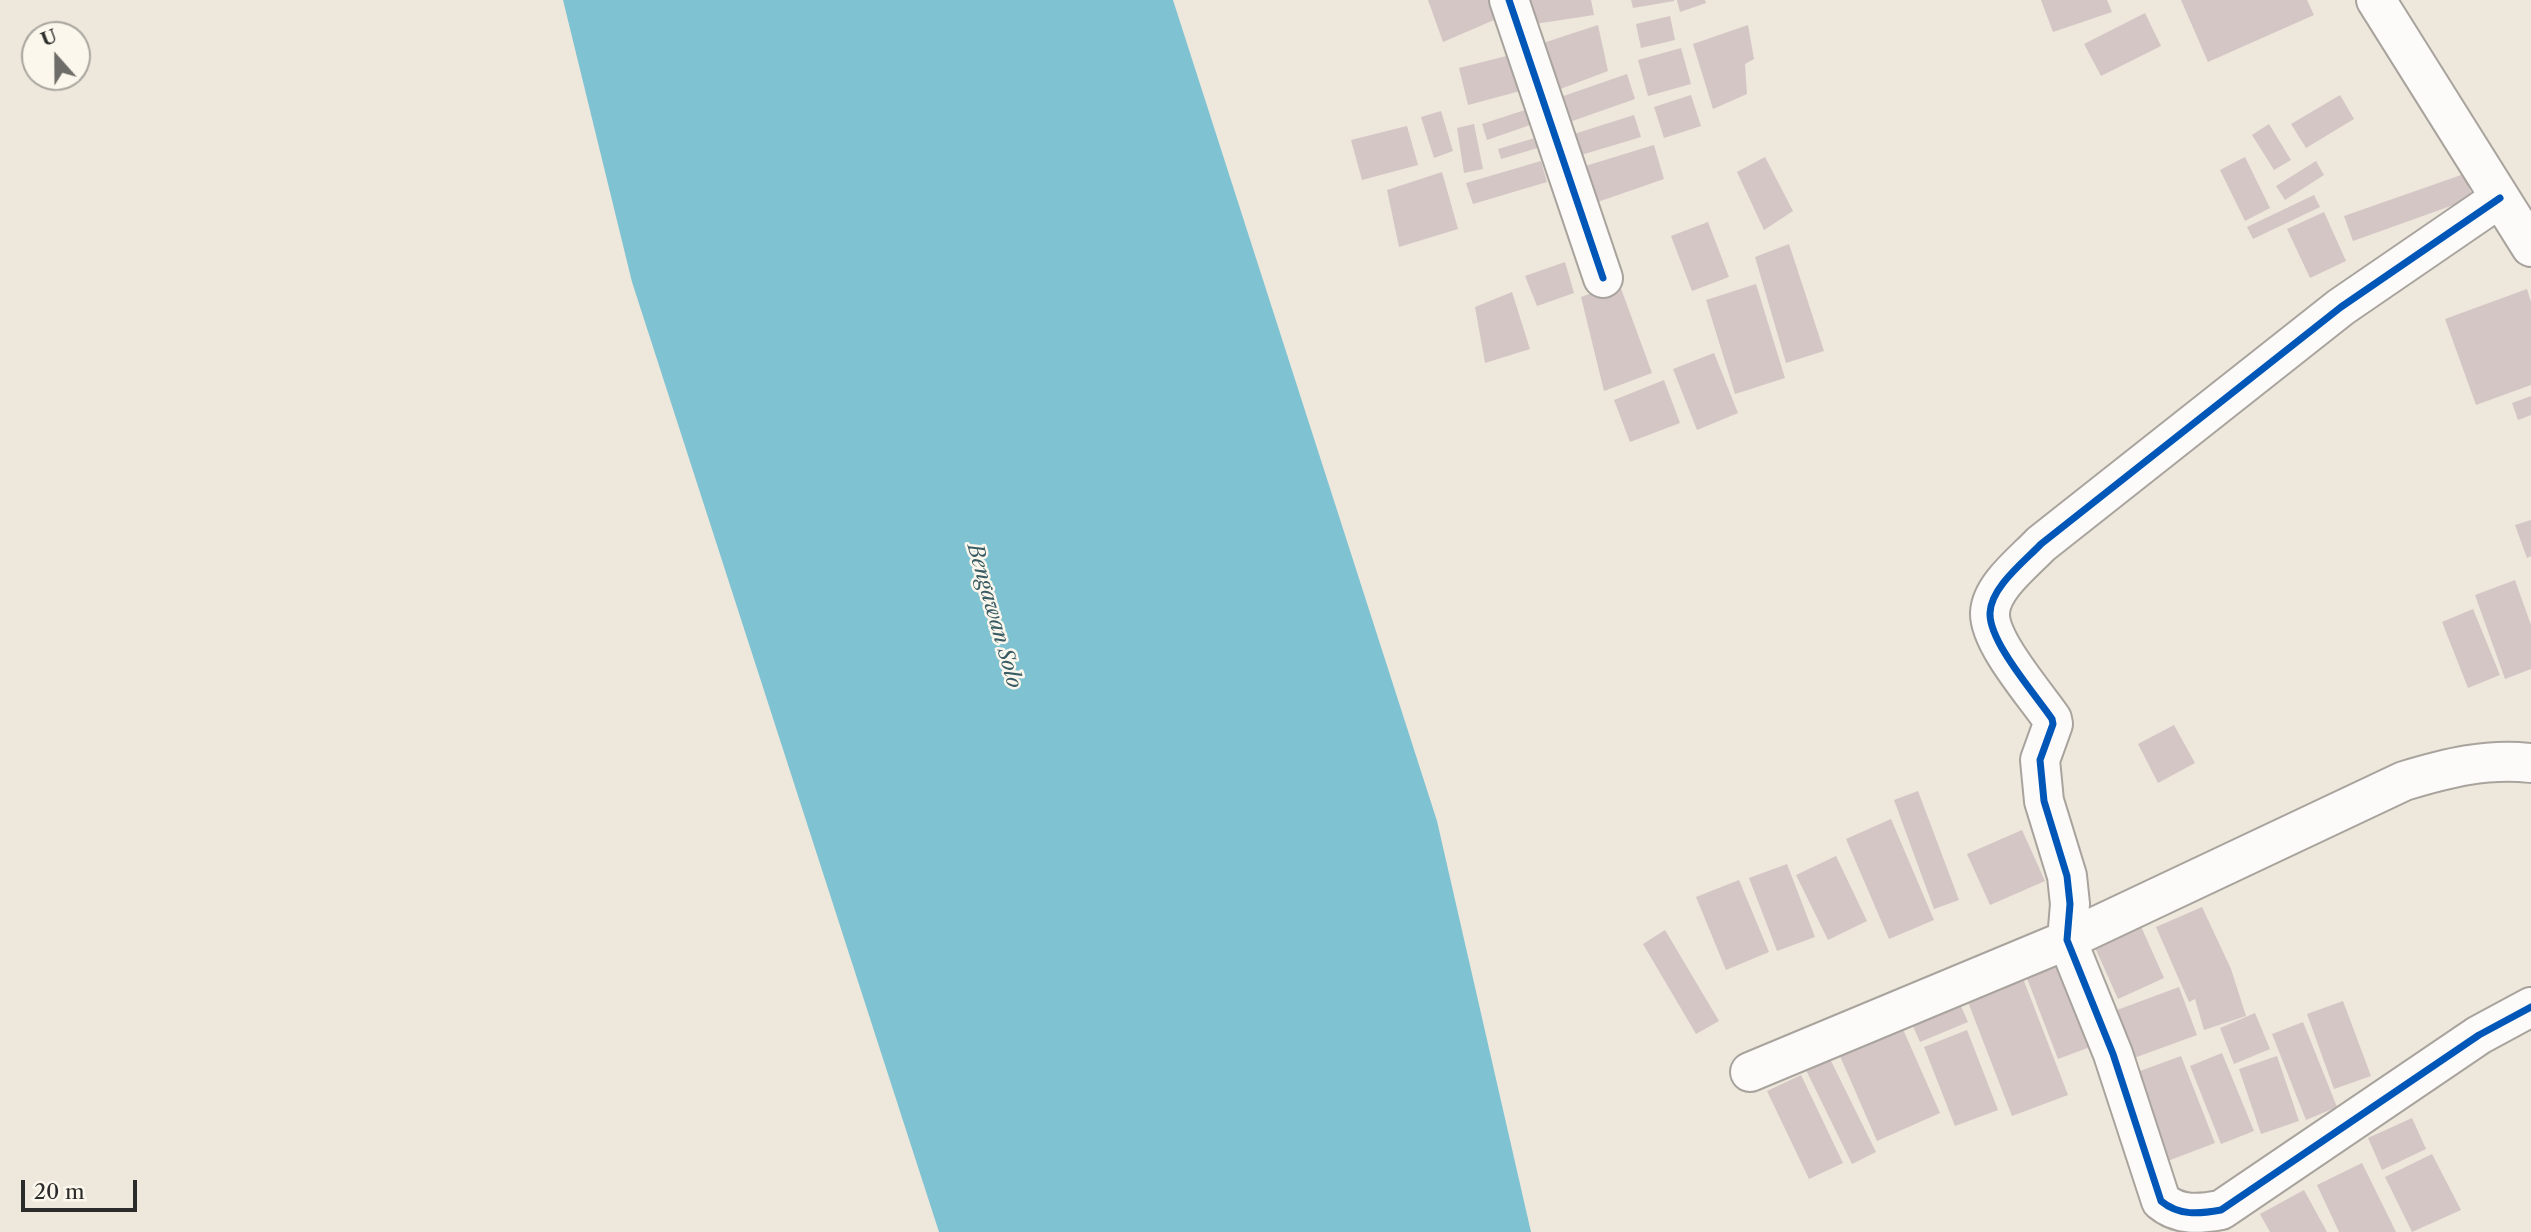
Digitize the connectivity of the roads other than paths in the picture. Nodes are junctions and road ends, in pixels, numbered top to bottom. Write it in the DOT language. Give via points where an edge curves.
graph roads {
  1 [pos="1509,0"];
  2 [pos="2376,0"];
  3 [pos="2518,216"];
  4 [pos="1603,278"];
  5 [pos="2531,763"];
  6 [pos="2067,940"];
  7 [pos="2531,1007"];
  8 [pos="1749,1072"];
  9 [pos="2225,1221"];
  1 -- 4 [label="street"];
  2 -- 3 [label="street"];
  3 -- 6 [label="street" via="2341,307 2040,544 2002,585 1990,611 1994,633 2053,724 2040,760 2043,802 2067,876"];
  5 -- 6 [label="street" via="2458,764 2404,781"];
  6 -- 8 [label="street"];
  6 -- 9 [label="street" via="2113,1054 2161,1201"];
  7 -- 9 [label="street" via="2479,1035"];
}
